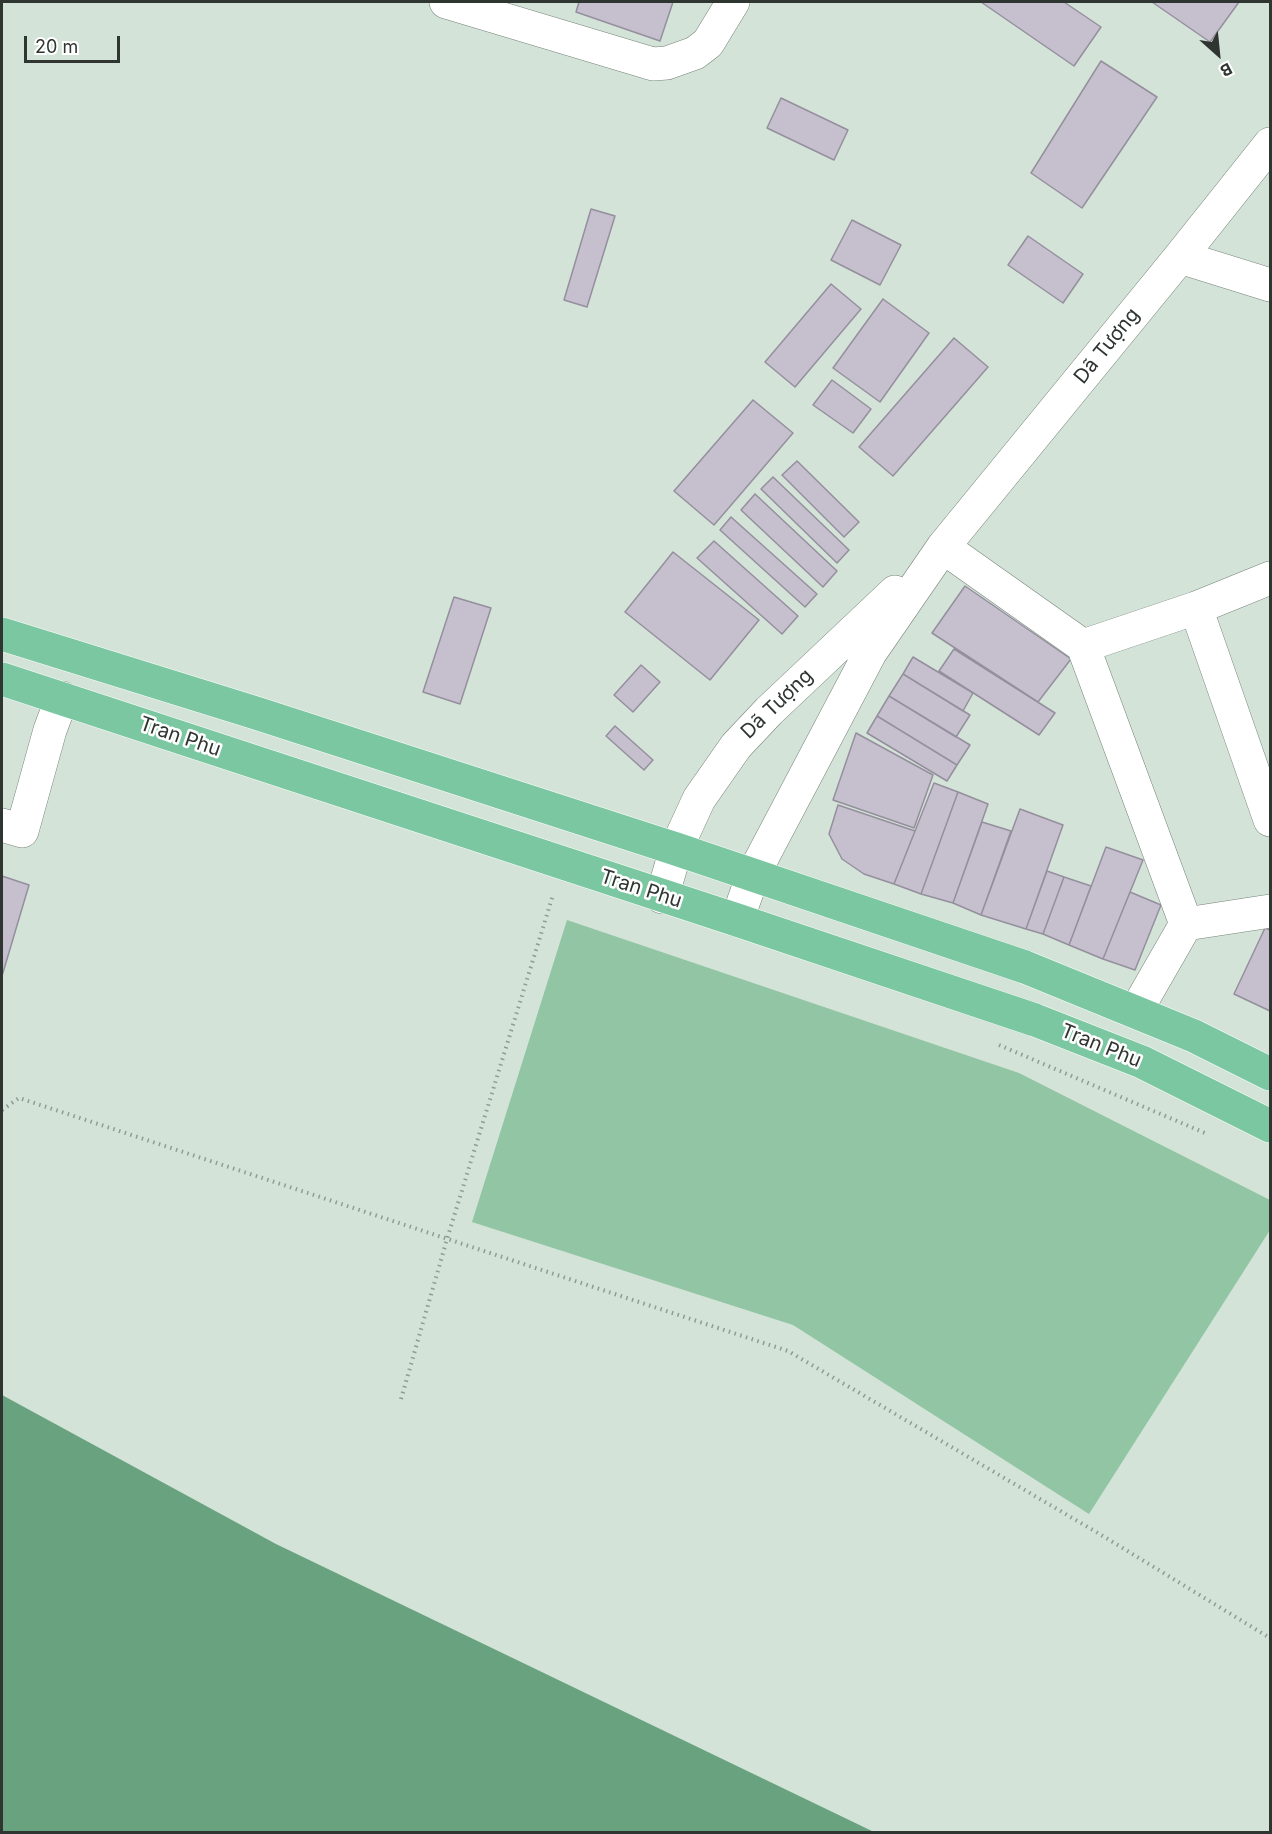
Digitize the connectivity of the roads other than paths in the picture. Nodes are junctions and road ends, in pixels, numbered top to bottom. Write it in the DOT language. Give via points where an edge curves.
graph roads {
  1 [pos="446,2"];
  2 [pos="733,2"];
  3 [pos="1270,144"];
  4 [pos="1180,257"];
  5 [pos="1270,285"];
  6 [pos="943,547"];
  7 [pos="1270,578"];
  8 [pos="1196,608"];
  9 [pos="2,634"];
  10 [pos="1083,646"];
  11 [pos="2,679"];
  12 [pos="165,685"];
  13 [pos="62,698"];
  14 [pos="150,727"];
  15 [pos="1270,820"];
  16 [pos="2,825"];
  17 [pos="676,849"];
  18 [pos="753,875"];
  19 [pos="662,897"];
  20 [pos="1270,911"];
  21 [pos="737,920"];
  22 [pos="1186,924"];
  23 [pos="1137,1011"];
  24 [pos="1270,1074"];
  25 [pos="1270,1126"];
  1 -- 2 [label="street" via="653,64 696,53 708,43"];
  3 -- 4 [label="street, Dã Tượng"];
  4 -- 5 [label="street"];
  4 -- 6 [label="street, Dã Tượng"];
  6 -- 10 [label="street"];
  6 -- 17 [label="street, Dã Tượng" via="736,746 699,799"];
  6 -- 18 [label="street, Dã Tượng" via="870,653"];
  7 -- 8 [label="street"];
  8 -- 10 [label="street"];
  8 -- 15 [label="street"];
  9 -- 12 [label="main road"];
  10 -- 22 [label="street"];
  11 -- 13 [label="main road, Tran Phu"];
  12 -- 14 [label="main road"];
  12 -- 17 [label="main road"];
  13 -- 14 [label="main road, Tran Phu"];
  13 -- 16 [label="street" via="22,831"];
  14 -- 19 [label="main road, Tran Phu"];
  17 -- 18 [label="main road"];
  17 -- 19 [label="street, Dã Tượng"];
  18 -- 21 [label="street, Dã Tượng"];
  18 -- 23 [label="main road" via="1025,968"];
  19 -- 21 [label="main road, Tran Phu"];
  20 -- 22 [label="street"];
  21 -- 25 [label="main road, Tran Phu" via="1035,1020 1142,1062"];
  22 -- 23 [label="street"];
  23 -- 24 [label="main road"];
}
